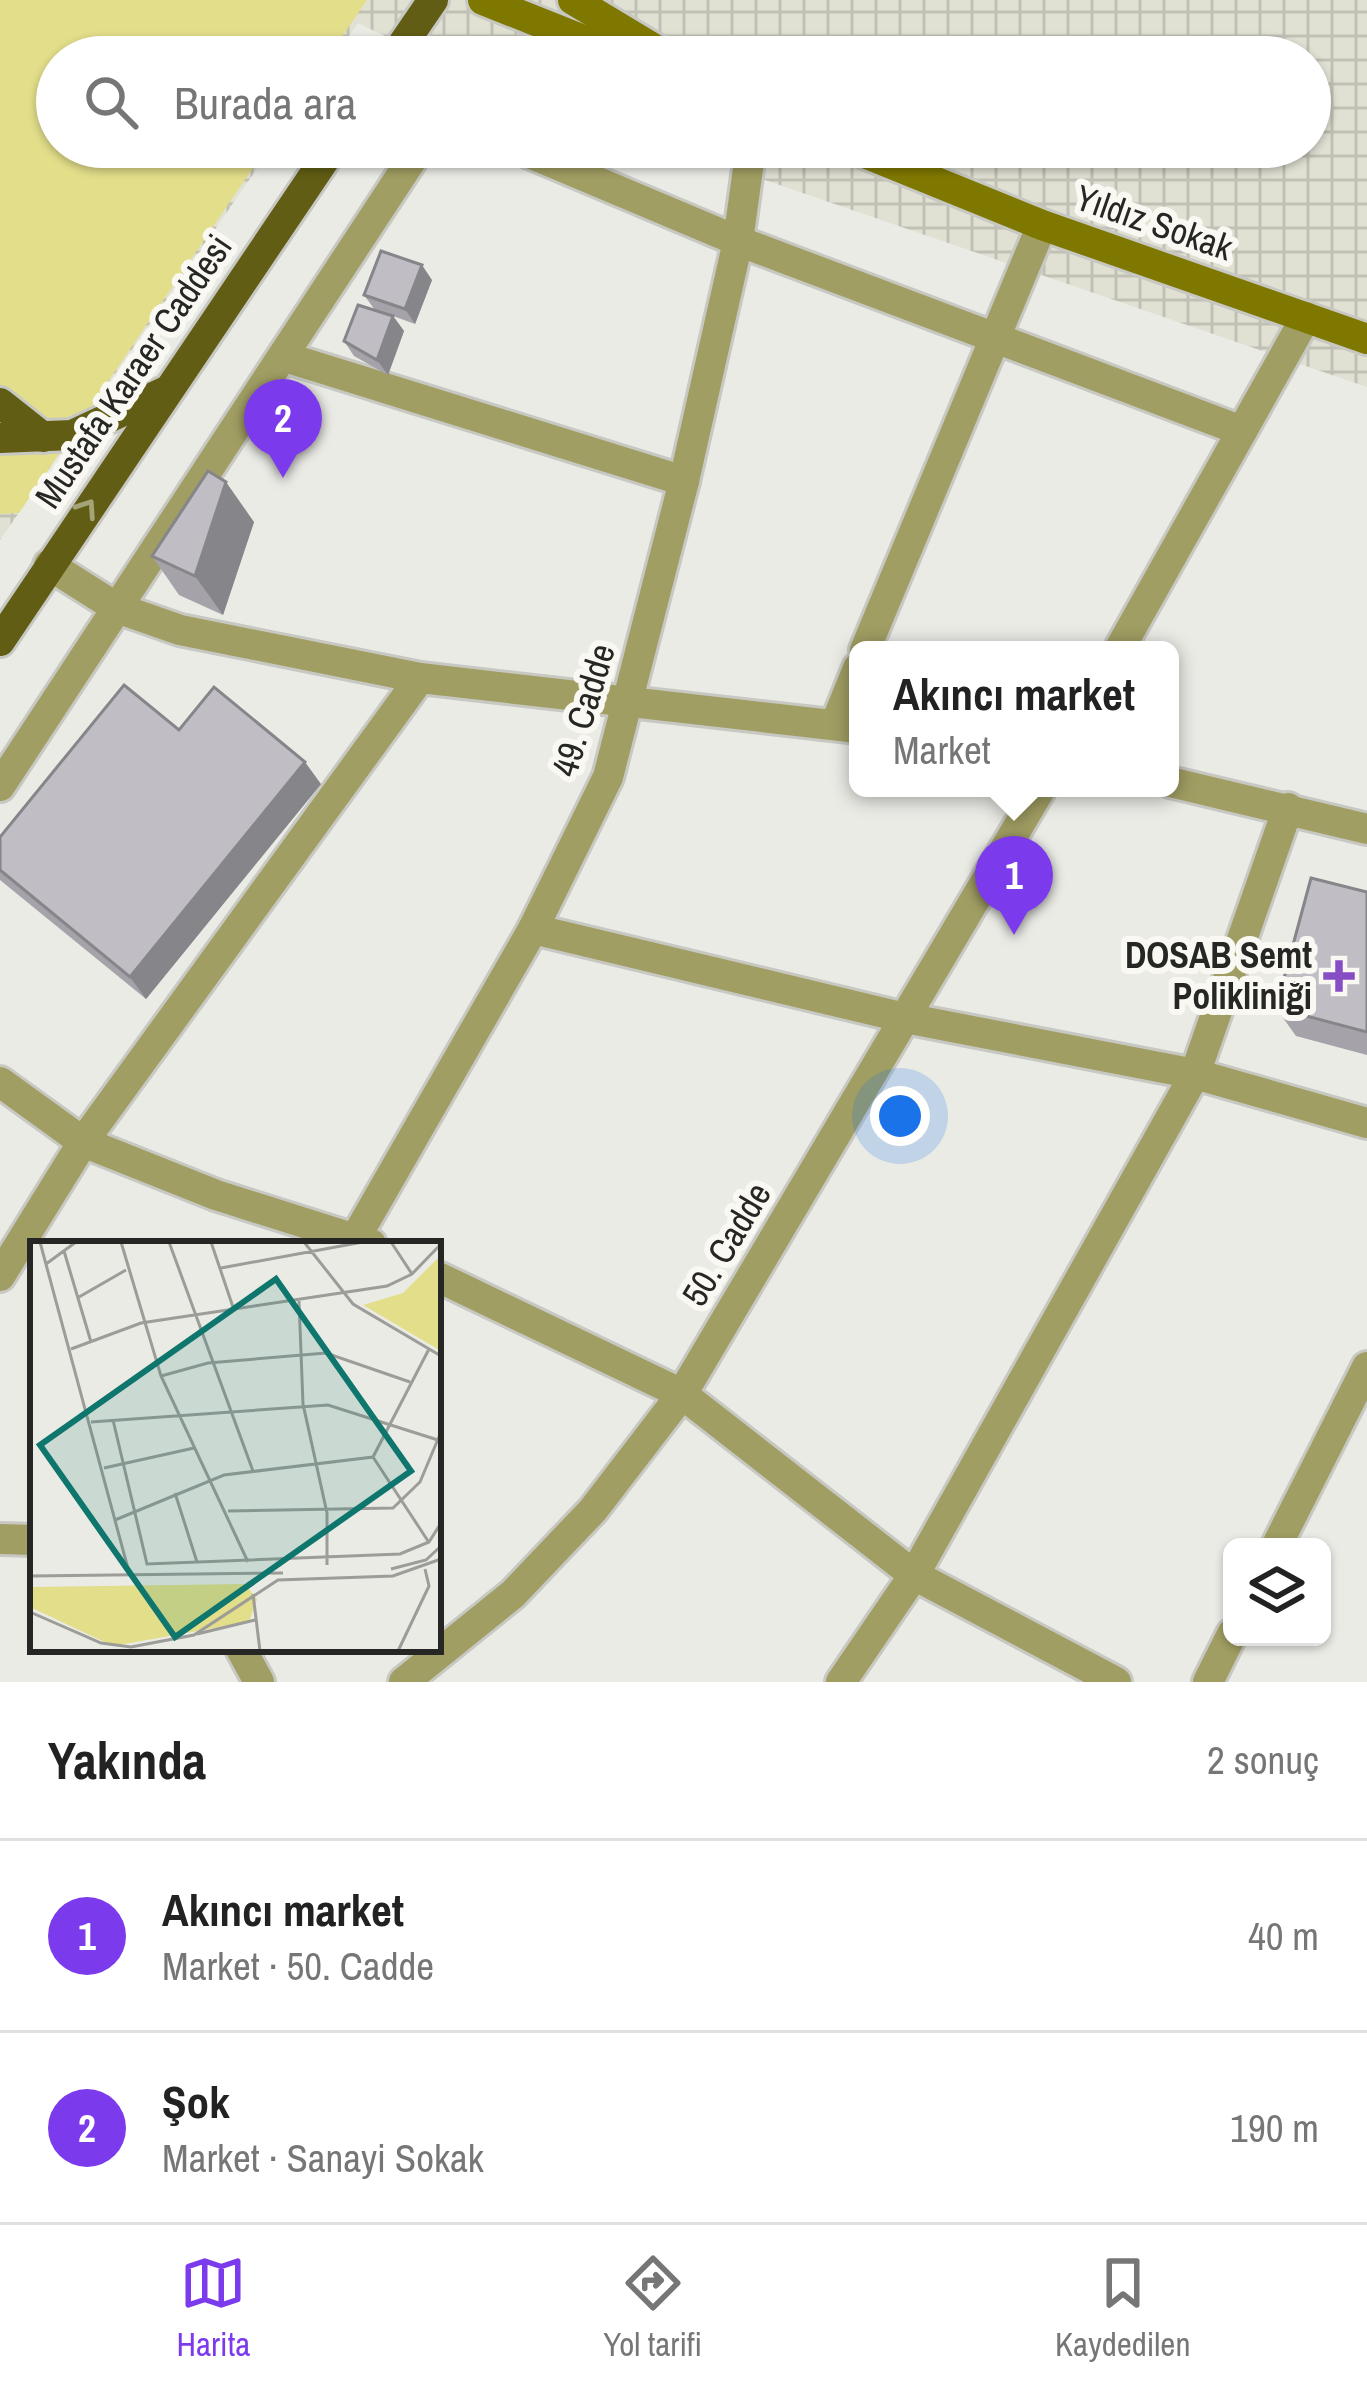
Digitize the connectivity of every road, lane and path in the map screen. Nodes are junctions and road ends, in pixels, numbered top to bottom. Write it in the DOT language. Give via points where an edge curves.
graph roads {
  1 [pos="434,0"];
  2 [pos="483,0"];
  3 [pos="574,0"];
  4 [pos="409,36"];
  5 [pos="573,36"];
  6 [pos="633,36"];
  7 [pos="319,168"];
  8 [pos="406,168"];
  9 [pos="565,168"];
  10 [pos="748,168"];
  11 [pos="902,168"];
  12 [pos="1042,225"];
  13 [pos="739,241"];
  14 [pos="1306,316"];
  15 [pos="993,334"];
  16 [pos="1367,339"];
  17 [pos="284,357"];
  18 [pos="168,390"];
  19 [pos="0,404"];
  20 [pos="1242,431"];
  21 [pos="43,437"];
  22 [pos="0,438"];
  23 [pos="684,481"];
  24 [pos="49,565"];
  25 [pos="118,608"];
  26 [pos="0,640"];
  27 [pos="869,641"];
  28 [pos="1124,641"];
  29 [pos="420,678"];
  30 [pos="630,705"];
  31 [pos="846,727"];
  32 [pos="1179,784"];
  33 [pos="0,785"];
  34 [pos="1036,797"];
  35 [pos="1288,808"];
  36 [pos="1367,829"];
  37 [pos="533,929"];
  38 [pos="905,1018"];
  39 [pos="1195,1074"];
  40 [pos="0,1082"];
  41 [pos="1367,1123"];
  42 [pos="83,1142"];
  43 [pos="356,1241"];
  44 [pos="360,1241"];
  45 [pos="0,1276"];
  46 [pos="441,1277"];
  47 [pos="1366,1373"];
  48 [pos="682,1394"];
  49 [pos="1281,1538"];
  50 [pos="0,1539"];
  51 [pos="30,1540"];
  52 [pos="914,1575"];
  53 [pos="1226,1646"];
  54 [pos="441,1650"];
  55 [pos="243,1652"];
  56 [pos="439,1652"];
  57 [pos="259,1682"];
  58 [pos="404,1682"];
  59 [pos="841,1682"];
  60 [pos="1116,1682"];
  61 [pos="1208,1682"];
  1 -- 4 [label="main road"];
  2 -- 5 [label="street"];
  3 -- 6 [label="street"];
  7 -- 18 [label="main road, Mustafa Karaer Caddesi"];
  8 -- 17 [label="street"];
  9 -- 13 [label="street"];
  10 -- 13 [label="street, 49. Cadde"];
  11 -- 12 [label="street, Yıldız Sokak"];
  12 -- 14 [label="street, Yıldız Sokak"];
  12 -- 15 [label="street"];
  13 -- 15 [label="street"];
  13 -- 23 [label="street, 49. Cadde"];
  14 -- 16 [label="street, Yıldız Sokak"];
  14 -- 20 [label="street"];
  15 -- 20 [label="street"];
  15 -- 27 [label="street"];
  17 -- 23 [label="street"];
  17 -- 25 [label="street"];
  18 -- 21 [label="main road" via="72,435"];
  24 -- 18 [label="main road, Mustafa Karaer Caddesi, one-way"];
  19 -- 21 [label="main road"];
  20 -- 28 [label="street"];
  21 -- 22 [label="main road"];
  23 -- 30 [label="street, 49. Cadde"];
  24 -- 25 [label="street"];
  24 -- 26 [label="main road, Mustafa Karaer Caddesi"];
  25 -- 29 [label="street" via="180,630"];
  25 -- 33 [label="street"];
  29 -- 30 [label="street"];
  29 -- 42 [label="street"];
  30 -- 31 [label="street"];
  30 -- 37 [label="street, 49. Cadde" via="608,776"];
  32 -- 35 [label="street"];
  34 -- 38 [label="street, 50. Cadde"];
  35 -- 36 [label="street"];
  35 -- 39 [label="street"];
  37 -- 38 [label="street"];
  37 -- 44 [label="street, 49. Cadde"];
  38 -- 39 [label="street"];
  38 -- 48 [label="street, 50. Cadde"];
  39 -- 41 [label="street"];
  39 -- 52 [label="street"];
  40 -- 42 [label="street"];
  42 -- 43 [label="street"];
  42 -- 45 [label="street"];
  46 -- 48 [label="street"];
  47 -- 49 [label="street"];
  48 -- 52 [label="street"];
  48 -- 54 [label="street, 50. Cadde" via="593,1510"];
  50 -- 51 [label="street"];
  52 -- 59 [label="street"];
  52 -- 60 [label="street"];
  53 -- 61 [label="street"];
  55 -- 57 [label="street"];
  56 -- 58 [label="street, 50. Cadde"];
}
